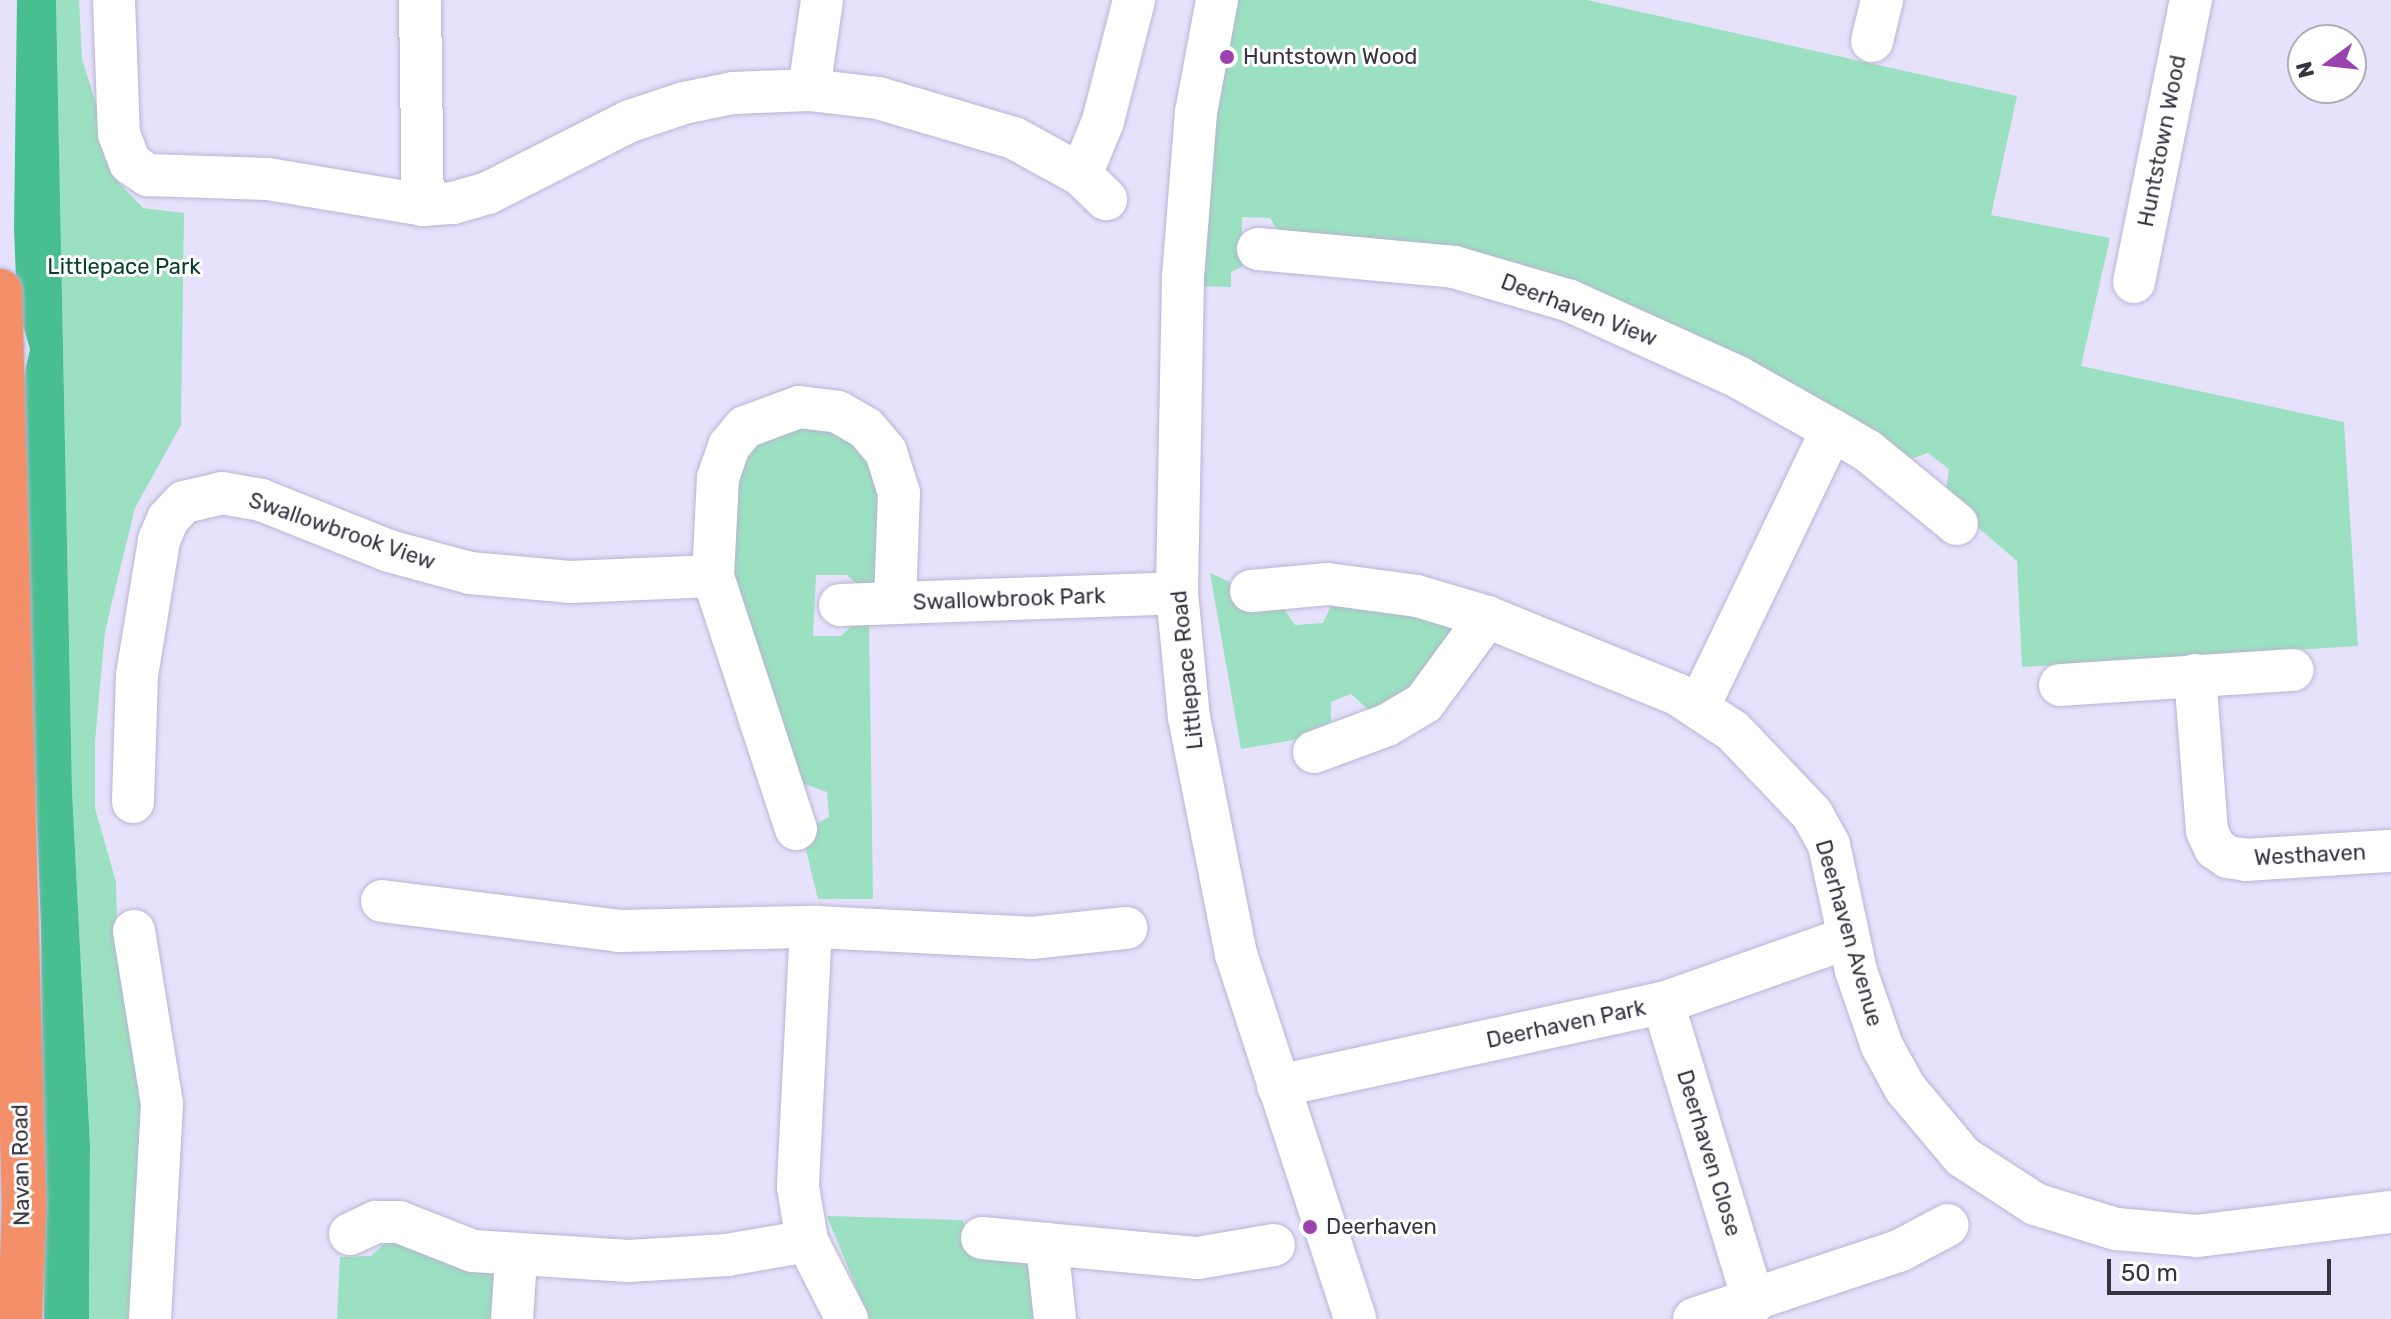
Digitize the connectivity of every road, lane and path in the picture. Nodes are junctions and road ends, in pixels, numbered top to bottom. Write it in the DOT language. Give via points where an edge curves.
graph roads {
  1 [pos="114,0"];
  2 [pos="420,0"];
  3 [pos="822,0"];
  4 [pos="1134,0"];
  5 [pos="1217,0"];
  6 [pos="1882,0"];
  7 [pos="2191,0"];
  8 [pos="1872,41"];
  9 [pos="809,90"];
  10 [pos="423,205"];
  11 [pos="1258,249"];
  12 [pos="2134,282"];
  13 [pos="0,291"];
  14 [pos="1832,430"];
  15 [pos="1957,524"];
  16 [pos="713,576"];
  17 [pos="1251,591"];
  18 [pos="1177,593"];
  19 [pos="895,603"];
  20 [pos="840,605"];
  21 [pos="1487,617"];
  22 [pos="2293,670"];
  23 [pos="2195,675"];
  24 [pos="2060,685"];
  25 [pos="1699,706"];
  26 [pos="1314,752"];
  27 [pos="133,802"];
  28 [pos="796,829"];
  29 [pos="2391,851"];
  30 [pos="382,901"];
  31 [pos="1102,920"];
  32 [pos="811,927"];
  33 [pos="134,931"];
  34 [pos="1848,938"];
  35 [pos="1663,1003"];
  36 [pos="1278,1086"];
  37 [pos="2391,1212"];
  38 [pos="1948,1225"];
  39 [pos="350,1234"];
  40 [pos="982,1238"];
  41 [pos="807,1241"];
  42 [pos="1047,1244"];
  43 [pos="1274,1245"];
  44 [pos="516,1258"];
  45 [pos="1754,1303"];
  46 [pos="20,1319"];
  47 [pos="150,1319"];
  48 [pos="512,1319"];
  49 [pos="847,1319"];
  50 [pos="1055,1319"];
  51 [pos="1355,1319"];
  52 [pos="1694,1319"];
  1 -- 10 [label="street" via="119,134 130,163 148,175 268,179"];
  2 -- 10 [label="street"];
  3 -- 9 [label="street"];
  4 -- 9 [label="street" via="1103,121 1094,187 1014,138 878,98"];
  5 -- 18 [label="street, Littlepace Road" via="1196,112 1185,246"];
  6 -- 8 [label="street"];
  7 -- 12 [label="street, Huntstown Wood"];
  9 -- 10 [label="street" via="733,93 684,103 578,145 488,193"];
  11 -- 14 [label="street, Deerhaven View" via="1454,267 1534,288 1672,345"];
  13 -- 46 [label="highway, Navan Road" via="24,1205"];
  14 -- 15 [label="street, Deerhaven View" via="1868,451"];
  14 -- 25 [label="street"];
  16 -- 19 [label="street" via="718,478 729,446 745,427 770,416 799,407 819,408 866,428 894,469 899,493"];
  16 -- 27 [label="street, Swallowbrook View" via="583,582 470,573 389,551 261,500 222,493 184,502 168,519 159,540 137,675"];
  16 -- 28 [label="street"];
  17 -- 21 [label="street, Deerhaven Avenue" via="1328,584 1374,587"];
  18 -- 19 [label="street, Swallowbrook Park"];
  18 -- 36 [label="street, Littlepace Road" via="1189,717 1220,890"];
  19 -- 20 [label="street, Swallowbrook Park"];
  21 -- 25 [label="street, Deerhaven Avenue"];
  21 -- 26 [label="street" via="1424,703 1387,725"];
  22 -- 23 [label="street"];
  23 -- 24 [label="street"];
  23 -- 29 [label="street, Westhaven" via="2207,831 2215,848 2246,860"];
  25 -- 34 [label="street, Deerhaven Avenue" via="1774,770 1812,814 1838,875"];
  30 -- 32 [label="street" via="619,931"];
  31 -- 32 [label="street" via="1031,938"];
  32 -- 41 [label="street" via="798,1187"];
  33 -- 47 [label="street" via="162,1104"];
  34 -- 35 [label="street, Deerhaven Park"];
  34 -- 37 [label="street, Deerhaven Avenue" via="1882,1046 1905,1088 1963,1157 2035,1204 2116,1229 2197,1236"];
  35 -- 36 [label="street, Deerhaven Park"];
  35 -- 45 [label="street, Deerhaven Close"];
  36 -- 51 [label="street, Littlepace Road"];
  38 -- 45 [label="street" via="1899,1251"];
  39 -- 44 [label="street" via="376,1222 399,1222 473,1251"];
  40 -- 42 [label="street"];
  41 -- 44 [label="street" via="727,1255 629,1261"];
  41 -- 49 [label="street"];
  42 -- 43 [label="street" via="1198,1258"];
  42 -- 50 [label="street"];
  44 -- 48 [label="street"];
  45 -- 52 [label="street"];
}
